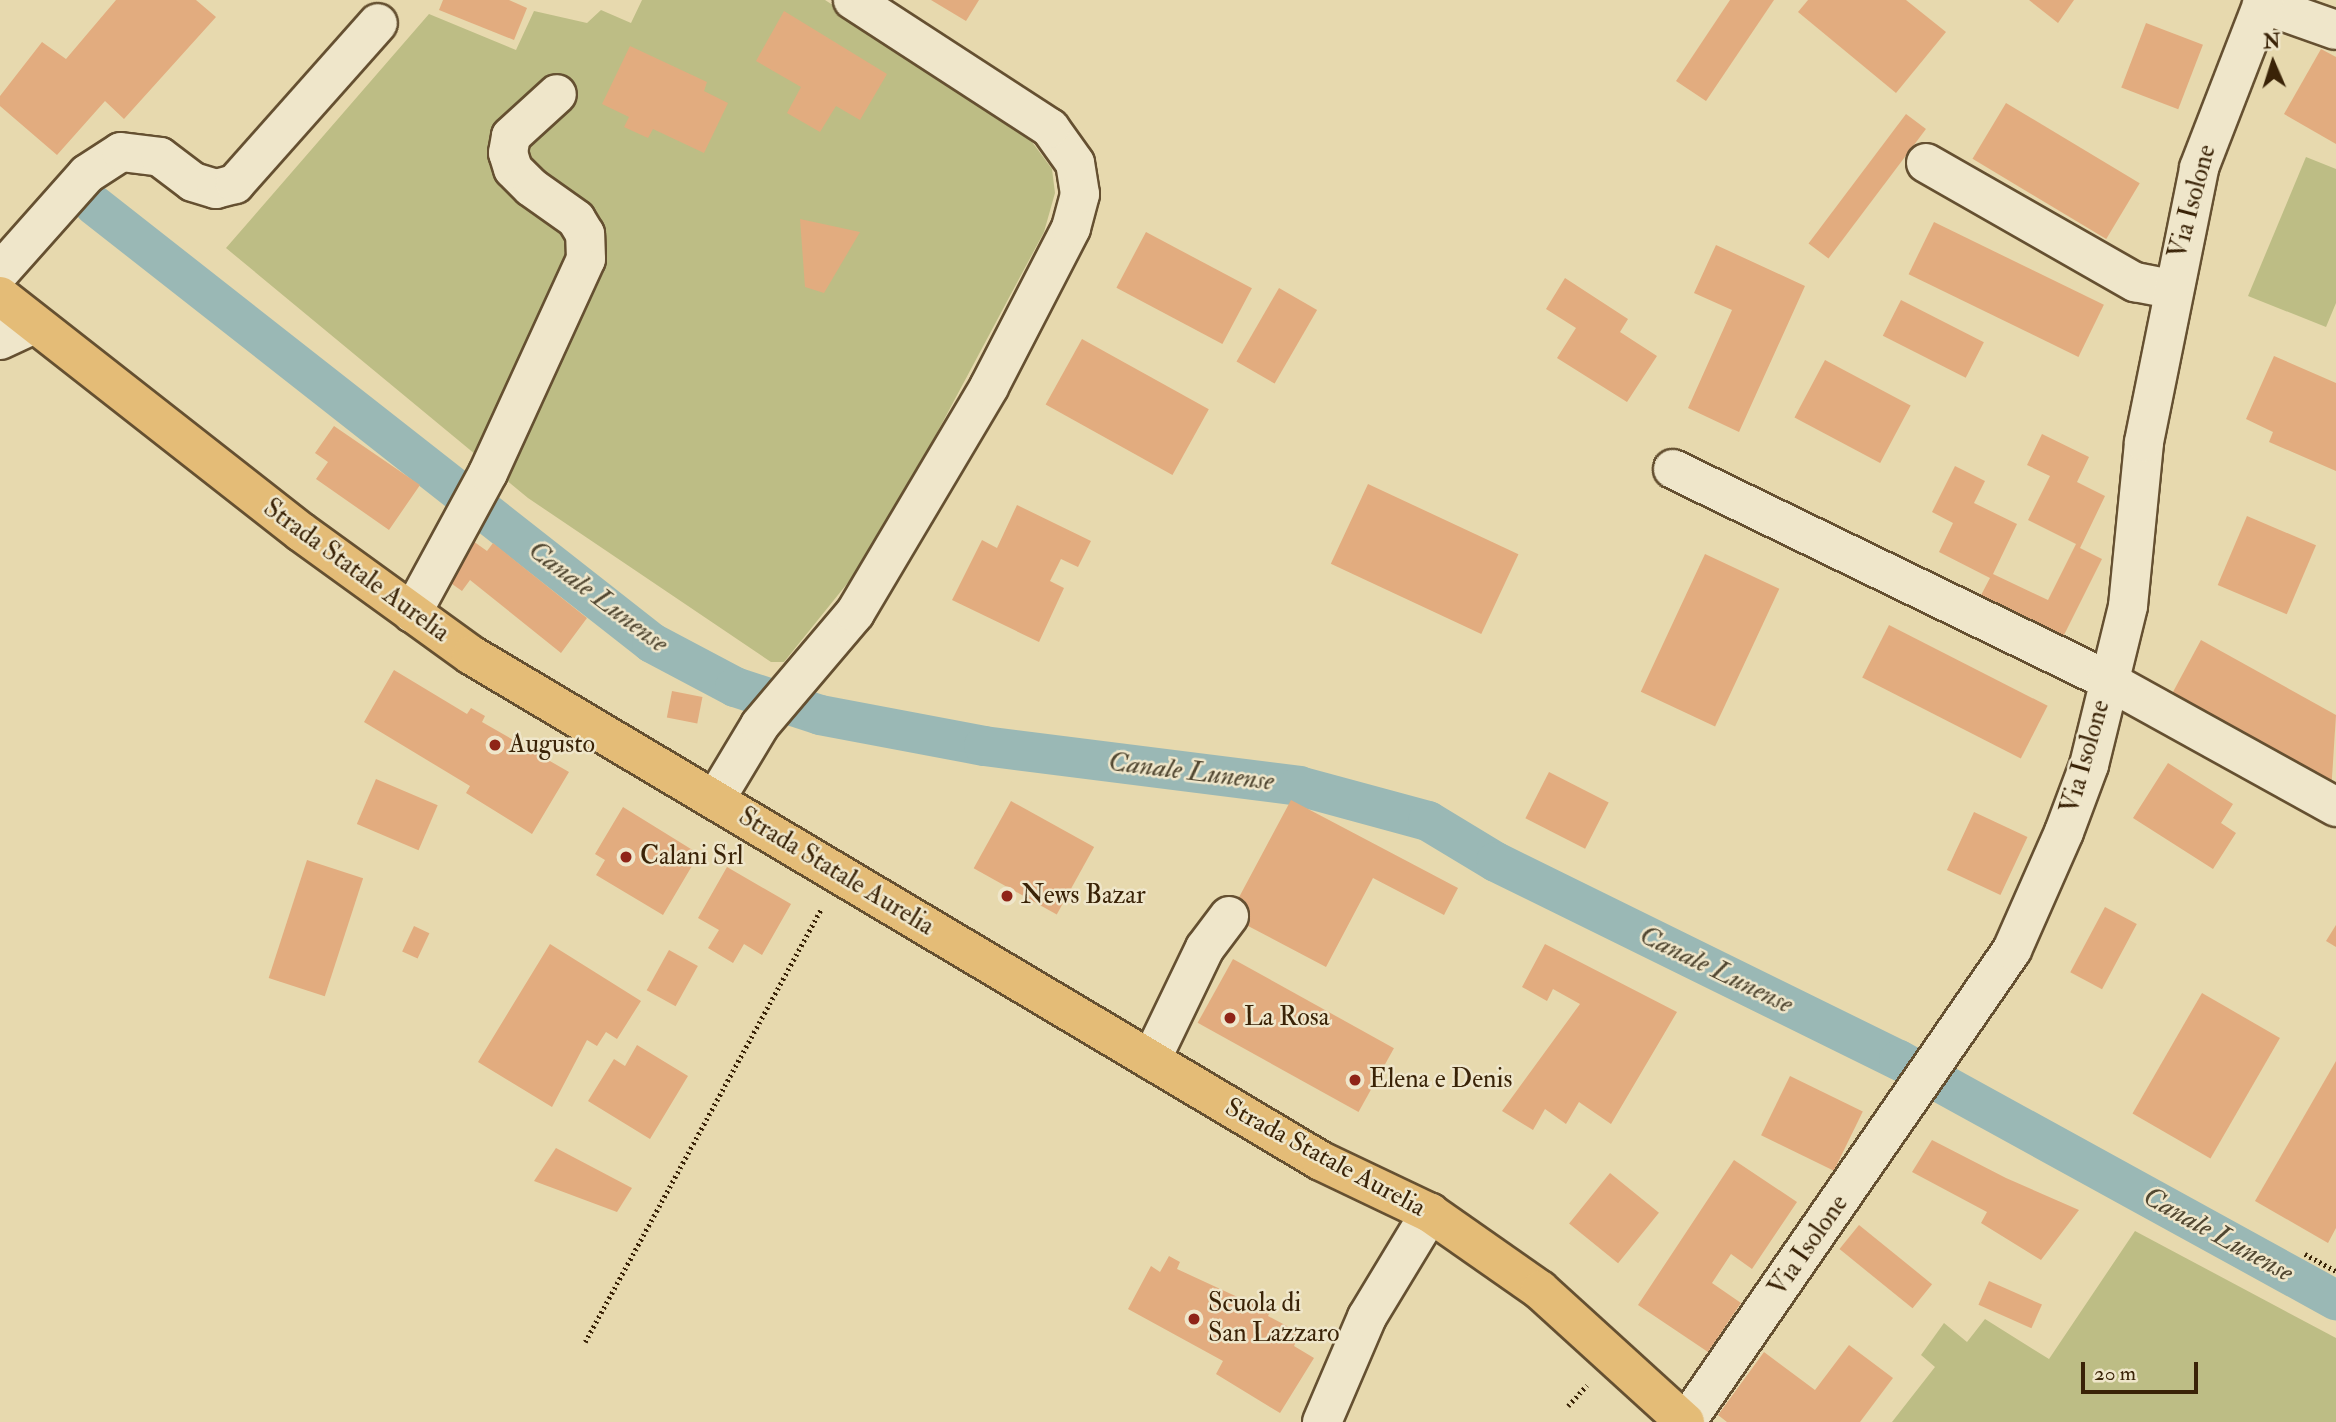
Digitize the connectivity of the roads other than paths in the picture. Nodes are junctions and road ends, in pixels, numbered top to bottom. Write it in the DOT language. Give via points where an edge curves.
graph roads {
  1 [pos="853,0"];
  2 [pos="2263,2"];
  3 [pos="378,23"];
  4 [pos="2336,30"];
  5 [pos="557,93"];
  6 [pos="1926,163"];
  7 [pos="0,272"];
  8 [pos="2171,289"];
  9 [pos="0,296"];
  10 [pos="35,324"];
  11 [pos="0,340"];
  12 [pos="1673,469"];
  13 [pos="412,613"];
  14 [pos="2107,680"];
  15 [pos="715,800"];
  16 [pos="2336,807"];
  17 [pos="1229,916"];
  18 [pos="1151,1060"];
  19 [pos="1430,1213"];
  20 [pos="1322,1422"];
  21 [pos="1686,1422"];
  1 -- 15 [label="street" via="1050,128 1075,163 1080,194 1071,228 989,387 855,613 760,725"];
  2 -- 4 [label="street"];
  2 -- 8 [label="street, Via Isolone" via="2199,168"];
  3 -- 7 [label="street" via="235,184 216,189 193,182 144,150 121,152 87,174"];
  5 -- 13 [label="street" via="511,136 508,153 522,178 576,219 586,234 586,259 488,473"];
  6 -- 8 [label="street" via="2135,282"];
  8 -- 14 [label="street, Via Isolone" via="2144,442 2128,606"];
  9 -- 10 [label="main road, Strada Statale Aurelia"];
  10 -- 11 [label="street"];
  10 -- 13 [label="main road, Strada Statale Aurelia"];
  12 -- 14 [label="street"];
  13 -- 15 [label="main road, Strada Statale Aurelia" via="471,655"];
  14 -- 16 [label="street"];
  14 -- 21 [label="street, Via Isolone" via="2089,765 2012,950"];
  15 -- 18 [label="main road, Strada Statale Aurelia"];
  17 -- 18 [label="street" via="1205,948"];
  18 -- 19 [label="main road, Strada Statale Aurelia" via="1321,1161"];
  19 -- 20 [label="street" via="1367,1317"];
  19 -- 21 [label="main road, Strada Statale Aurelia" via="1540,1290"];
}
